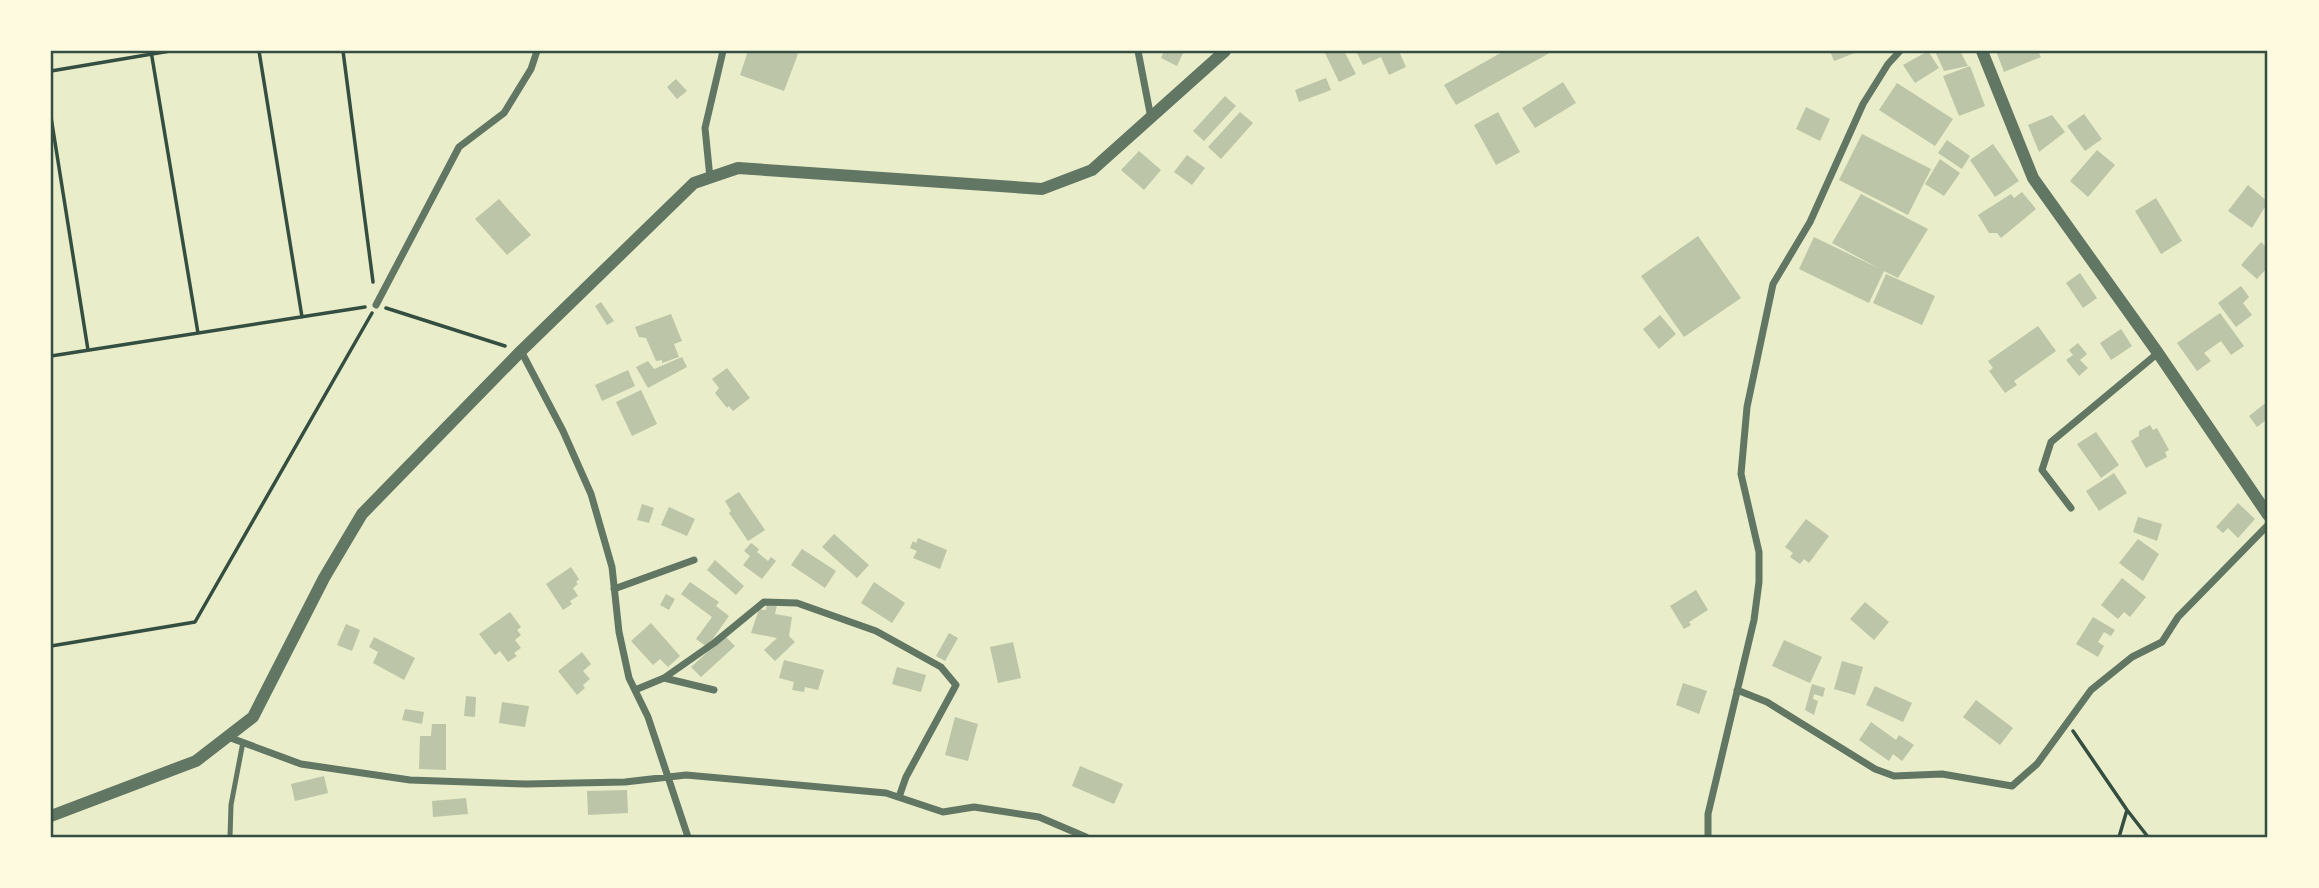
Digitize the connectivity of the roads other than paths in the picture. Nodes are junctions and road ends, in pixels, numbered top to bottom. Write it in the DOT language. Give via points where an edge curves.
graph roads {
  1 [pos="537,51"];
  2 [pos="723,51"];
  3 [pos="1138,51"];
  4 [pos="1900,51"];
  5 [pos="1982,51"];
  6 [pos="1220,53"];
  7 [pos="1151,118"];
  8 [pos="710,178"];
  9 [pos="376,305"];
  10 [pos="521,351"];
  11 [pos="2158,353"];
  12 [pos="2071,508"];
  13 [pos="2268,515"];
  14 [pos="2268,525"];
  15 [pos="694,560"];
  16 [pos="614,589"];
  17 [pos="664,678"];
  18 [pos="635,690"];
  19 [pos="714,690"];
  20 [pos="1737,690"];
  21 [pos="228,736"];
  22 [pos="243,742"];
  23 [pos="667,777"];
  24 [pos="899,797"];
  25 [pos="51,816"];
  26 [pos="230,837"];
  27 [pos="688,837"];
  28 [pos="1086,837"];
  29 [pos="1708,837"];
  1 -- 9 [label="street" via="504,113 459,147"];
  2 -- 8 [label="street" via="705,128"];
  3 -- 7 [label="street"];
  4 -- 20 [label="street" via="1863,103 1810,222 1773,284 1747,407 1741,474 1759,552 1759,582"];
  5 -- 11 [label="street" via="2033,177"];
  6 -- 7 [label="street"];
  7 -- 8 [label="street" via="1092,170 1042,189 780,169 738,168"];
  8 -- 10 [label="street" via="694,183"];
  10 -- 16 [label="street" via="592,495"];
  10 -- 21 [label="street" via="362,514 253,717"];
  11 -- 12 [label="street" via="2051,442 2042,470"];
  11 -- 13 [label="street"];
  14 -- 20 [label="street" via="2178,617 2162,642 2132,657 2091,690 2036,764 2012,786 1942,774 1894,776 1875,769 1767,702"];
  15 -- 16 [label="street"];
  16 -- 18 [label="street" via="618,632"];
  17 -- 18 [label="street"];
  17 -- 19 [label="street"];
  17 -- 24 [label="street" via="764,602 797,603 876,631 941,667 956,685"];
  18 -- 23 [label="street"];
  20 -- 29 [label="street"];
  21 -- 22 [label="street"];
  21 -- 25 [label="street" via="196,761"];
  22 -- 23 [label="street" via="301,764 410,779 526,785"];
  22 -- 26 [label="lane"];
  23 -- 24 [label="street" via="699,776"];
  23 -- 27 [label="street"];
  24 -- 28 [label="street" via="943,812 974,807 1039,817"];
}
